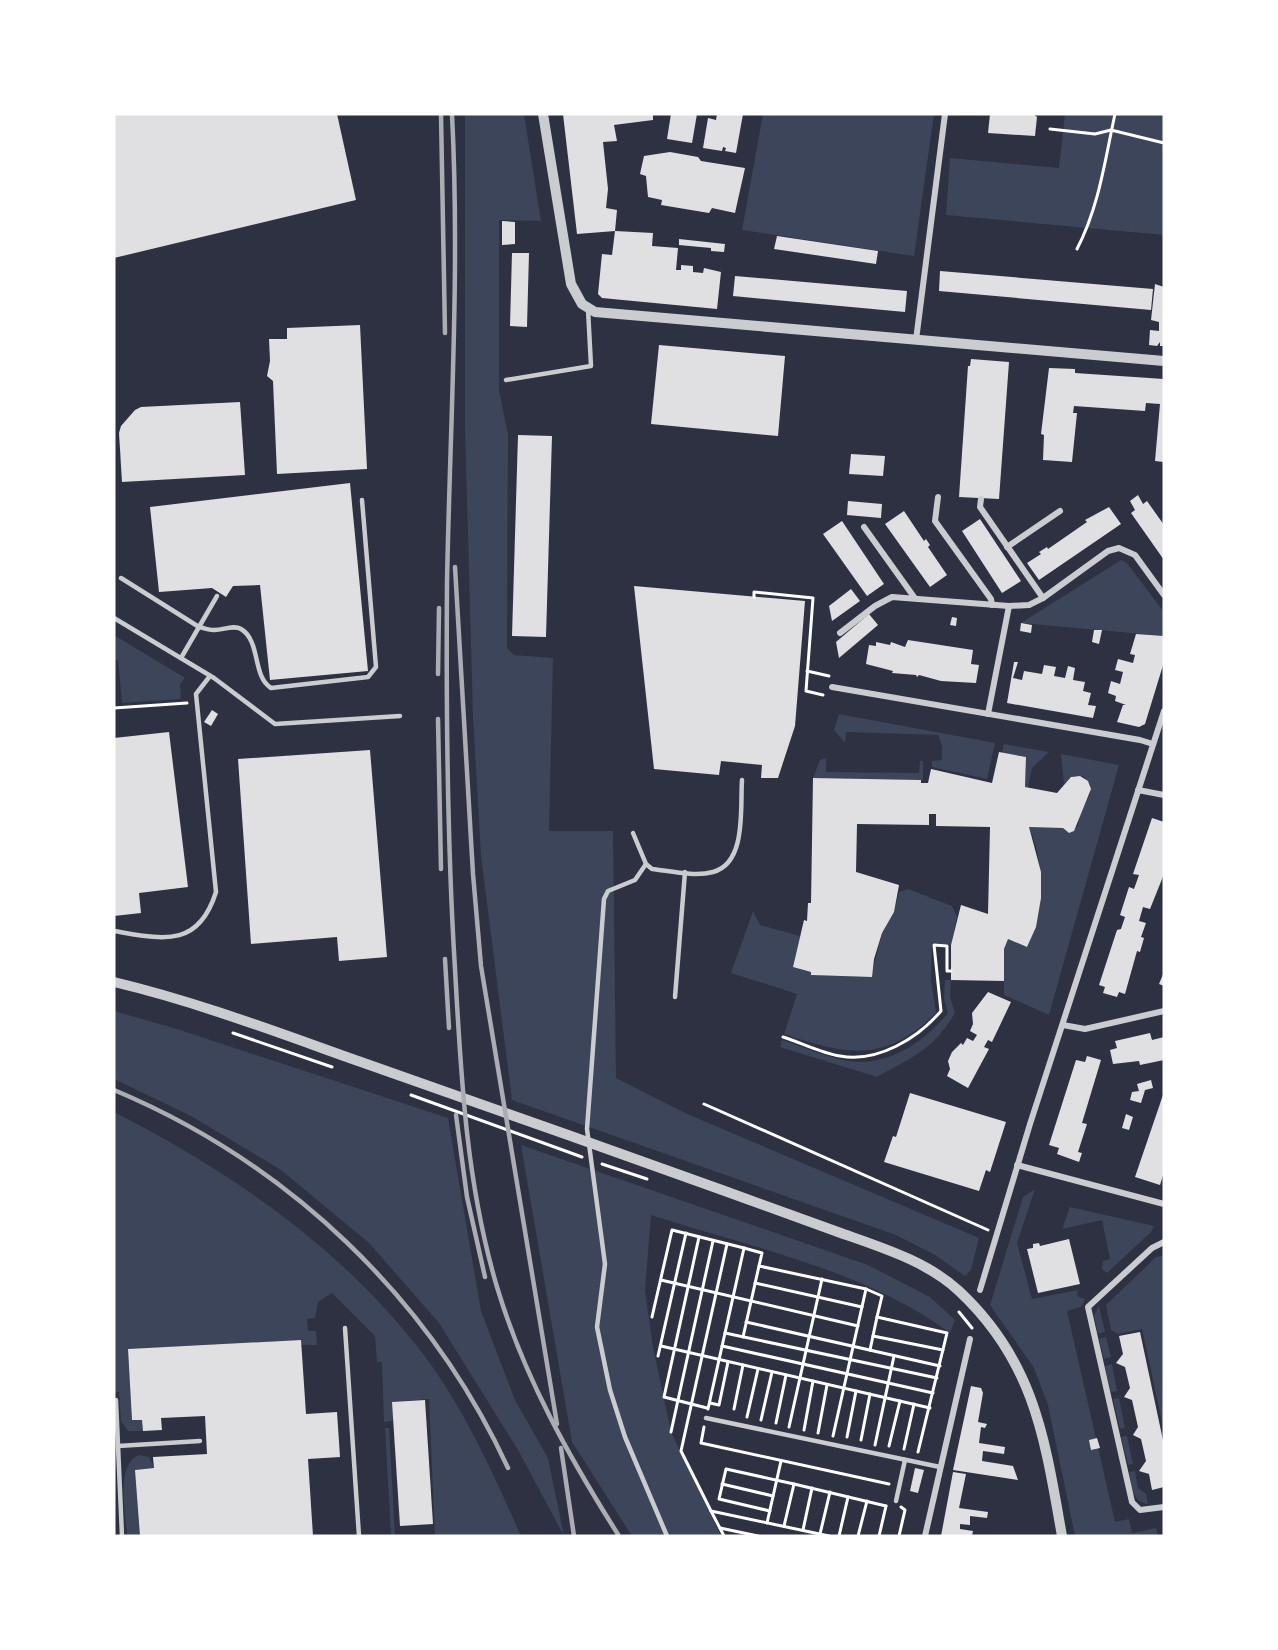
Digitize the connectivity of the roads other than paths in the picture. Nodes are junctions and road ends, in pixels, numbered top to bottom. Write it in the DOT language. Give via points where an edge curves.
graph roads {
  1 [pos="543,114"];
  2 [pos="945,114"];
  3 [pos="588,309"];
  4 [pos="916,340"];
  5 [pos="1164,360"];
  6 [pos="506,380"];
  7 [pos="938,497"];
  8 [pos="981,499"];
  9 [pos="362,500"];
  10 [pos="1060,511"];
  11 [pos="864,527"];
  12 [pos="1008,547"];
  13 [pos="121,578"];
  14 [pos="1164,595"];
  15 [pos="217,596"];
  16 [pos="914,597"];
  17 [pos="1043,598"];
  18 [pos="992,604"];
  19 [pos="1009,606"];
  20 [pos="114,618"];
  21 [pos="199,627"];
  22 [pos="840,633"];
  23 [pos="181,658"];
  24 [pos="210,676"];
  25 [pos="832,687"];
  26 [pos="1164,711"];
  27 [pos="988,714"];
  28 [pos="400,716"];
  29 [pos="1153,744"];
  30 [pos="741,780"];
  31 [pos="1138,790"];
  32 [pos="1164,795"];
  33 [pos="633,833"];
  34 [pos="646,864"];
  35 [pos="686,872"];
  36 [pos="114,931"];
  37 [pos="114,982"];
  38 [pos="675,997"];
  39 [pos="1164,1011"];
  40 [pos="1064,1025"];
  41 [pos="1017,1165"];
  42 [pos="1164,1204"];
  43 [pos="1164,1242"];
  44 [pos="980,1290"];
  45 [pos="345,1328"];
  46 [pos="970,1339"];
  47 [pos="116,1400"];
  48 [pos="706,1418"];
  49 [pos="200,1441"];
  50 [pos="118,1446"];
  51 [pos="904,1459"];
  52 [pos="940,1467"];
  53 [pos="896,1501"];
  54 [pos="1164,1507"];
  55 [pos="122,1536"];
  56 [pos="358,1536"];
  57 [pos="667,1536"];
  58 [pos="925,1536"];
  59 [pos="1062,1536"];
  1 -- 3 [label="street" via="571,284 577,299"];
  2 -- 4 [label="street"];
  3 -- 4 [label="street" via="601,314"];
  3 -- 6 [label="lane" via="591,366"];
  4 -- 5 [label="street"];
  7 -- 18 [label="street" via="935,521"];
  8 -- 12 [label="street" via="980,507"];
  9 -- 21 [label="lane" via="376,667 373,674 316,685 271,688 261,675 243,630"];
  10 -- 12 [label="street"];
  11 -- 16 [label="street"];
  12 -- 17 [label="street"];
  13 -- 21 [label="lane"];
  14 -- 17 [label="street" via="1136,555 1119,548 1108,551"];
  15 -- 21 [label="lane"];
  16 -- 18 [label="street"];
  16 -- 22 [label="street" via="886,598"];
  17 -- 19 [label="street" via="1029,605"];
  18 -- 19 [label="street"];
  19 -- 27 [label="street"];
  20 -- 23 [label="lane"];
  21 -- 23 [label="lane"];
  23 -- 24 [label="lane"];
  24 -- 28 [label="lane" via="275,724"];
  24 -- 36 [label="lane" via="196,694 216,892 210,909 201,923 185,935 160,939"];
  25 -- 27 [label="street"];
  26 -- 29 [label="street"];
  27 -- 29 [label="street"];
  29 -- 31 [label="street"];
  30 -- 35 [label="lane" via="737,848 730,860 712,872"];
  31 -- 32 [label="street"];
  31 -- 40 [label="street"];
  33 -- 34 [label="lane"];
  34 -- 35 [label="lane" via="652,869"];
  34 -- 57 [label="lane" via="635,880 608,891 604,900 587,1129 605,1264 597,1327 602,1355 625,1437"];
  35 -- 38 [label="lane"];
  37 -- 59 [label="street" via="186,1001 657,1166 885,1249 946,1280 961,1292 1011,1354 1036,1409"];
  39 -- 40 [label="street" via="1085,1029"];
  40 -- 41 [label="street"];
  41 -- 42 [label="street"];
  41 -- 44 [label="street"];
  43 -- 54 [label="street" via="1152,1248 1088,1307 1132,1502 1140,1510"];
  45 -- 56 [label="lane"];
  46 -- 52 [label="street"];
  47 -- 50 [label="lane"];
  48 -- 51 [label="lane"];
  49 -- 50 [label="lane"];
  50 -- 55 [label="lane"];
  51 -- 52 [label="lane"];
  51 -- 53 [label="lane"];
  52 -- 58 [label="street"];
}
